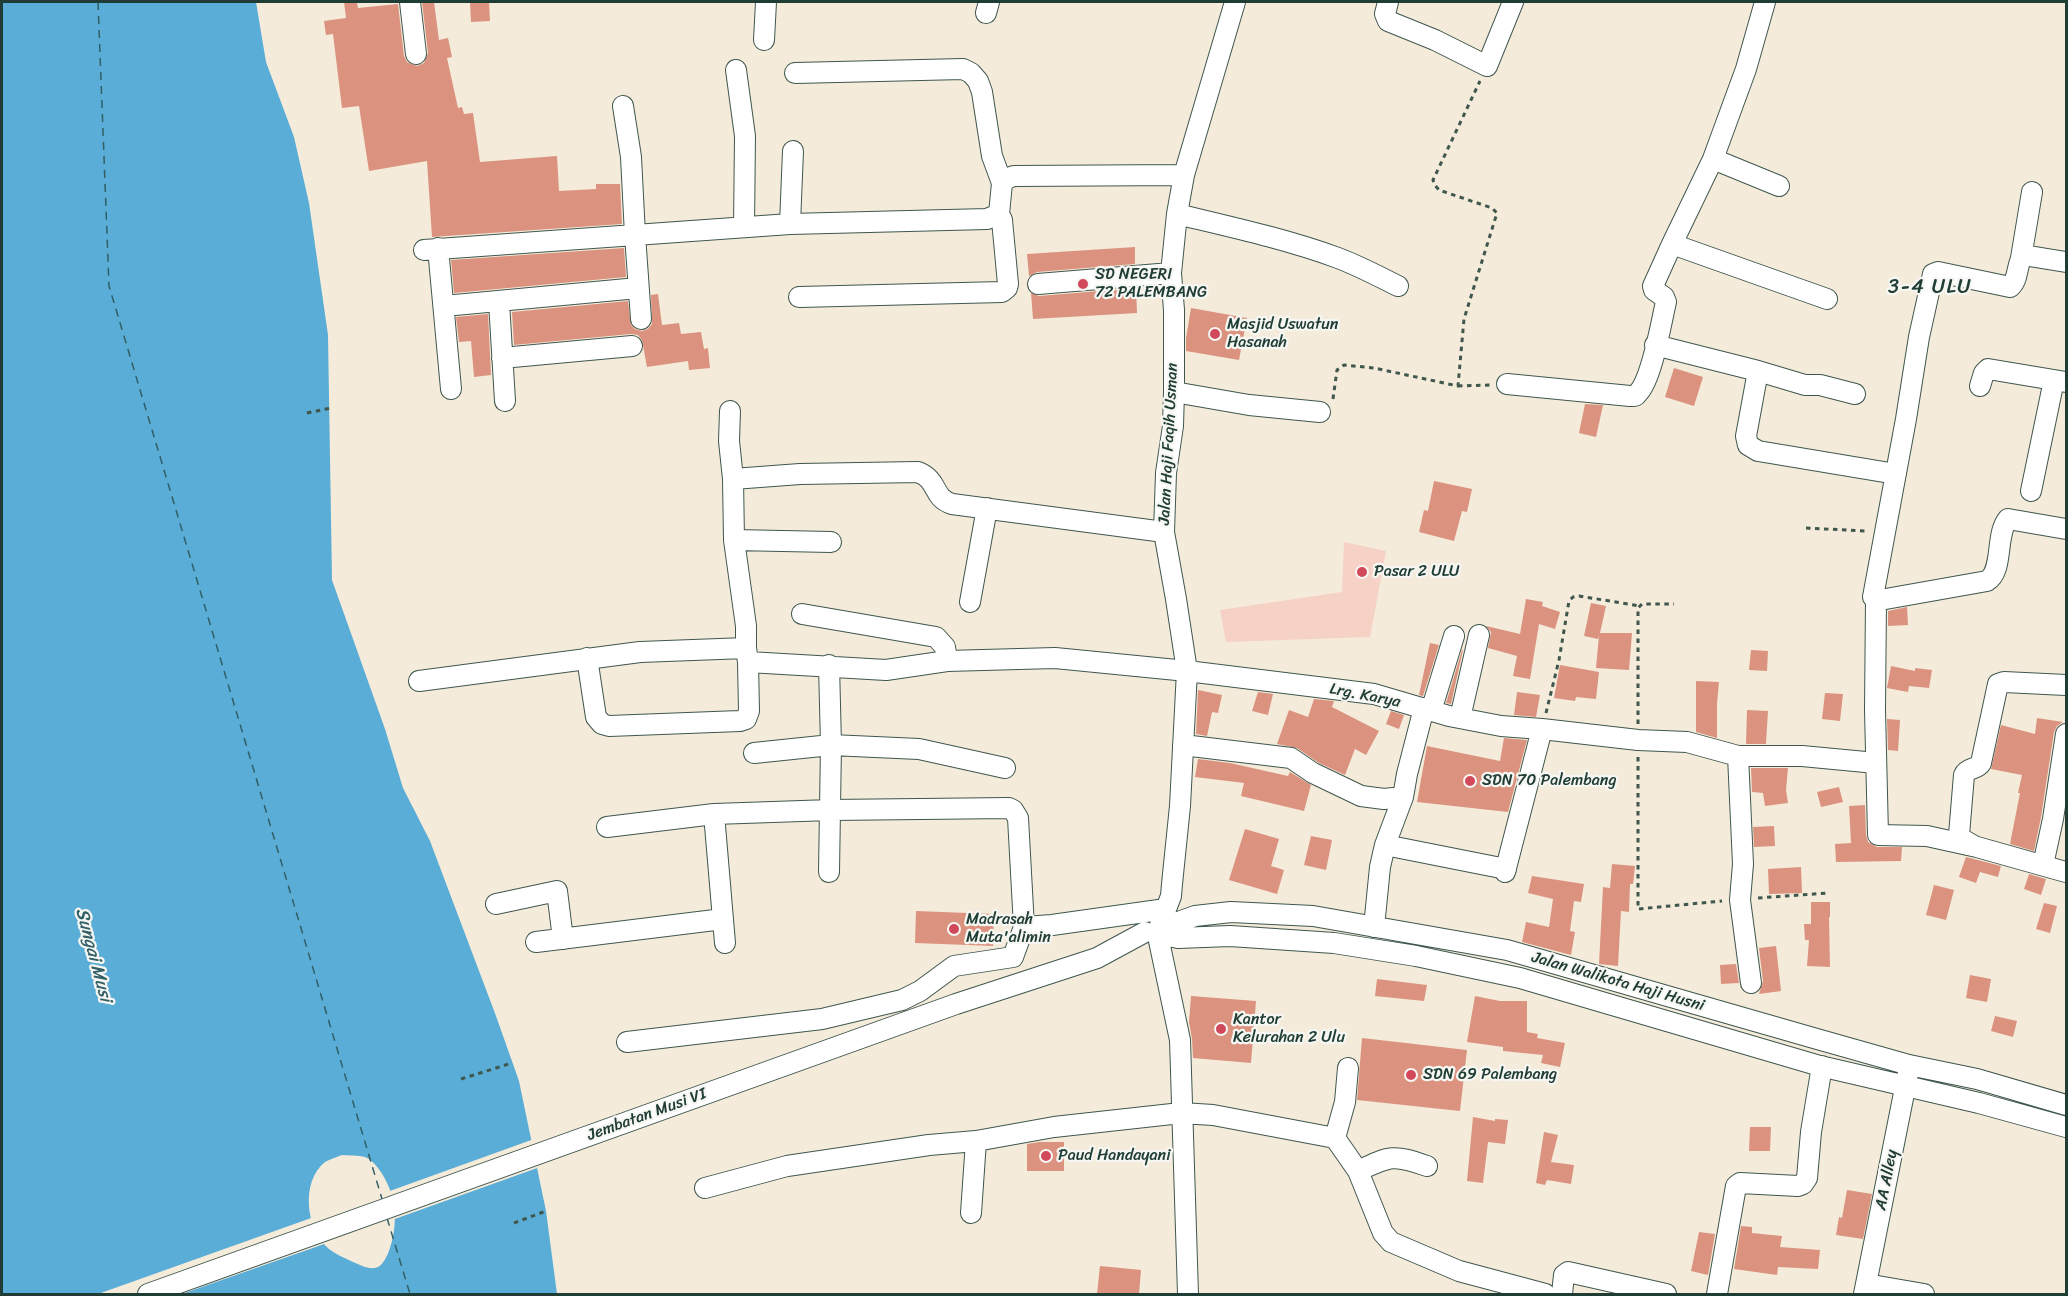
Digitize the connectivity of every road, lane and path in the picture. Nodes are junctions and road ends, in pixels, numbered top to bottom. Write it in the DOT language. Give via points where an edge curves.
graph roads {
  1 [pos="410,2"];
  2 [pos="766,2"];
  3 [pos="1235,2"];
  4 [pos="1388,2"];
  5 [pos="1513,2"];
  6 [pos="1765,2"];
  7 [pos="764,40"];
  8 [pos="416,54"];
  9 [pos="1487,66"];
  10 [pos="736,70"];
  11 [pos="795,73"];
  12 [pos="623,106"];
  13 [pos="793,151"];
  14 [pos="1713,159"];
  15 [pos="1184,175"];
  16 [pos="1002,183"];
  17 [pos="1779,186"];
  18 [pos="2032,192"];
  19 [pos="999,214"];
  20 [pos="1177,214"];
  21 [pos="790,224"];
  22 [pos="744,227"];
  23 [pos="635,235"];
  24 [pos="1672,244"];
  25 [pos="2021,258"];
  26 [pos="2067,262"];
  27 [pos="1172,273"];
  28 [pos="1038,284"];
  29 [pos="1398,286"];
  30 [pos="638,288"];
  31 [pos="798,297"];
  32 [pos="1827,299"];
  33 [pos="499,302"];
  34 [pos="444,306"];
  35 [pos="641,320"];
  36 [pos="1655,345"];
  37 [pos="632,346"];
  38 [pos="502,358"];
  39 [pos="1758,372"];
  40 [pos="2060,381"];
  41 [pos="1507,384"];
  42 [pos="1458,386"];
  43 [pos="1980,386"];
  44 [pos="451,388"];
  45 [pos="1174,392"];
  46 [pos="1855,394"];
  47 [pos="505,401"];
  48 [pos="331,408"];
  49 [pos="730,411"];
  50 [pos="1320,412"];
  51 [pos="307,413"];
  52 [pos="1896,474"];
  53 [pos="733,479"];
  54 [pos="2031,491"];
  55 [pos="987,508"];
  56 [pos="1806,528"];
  57 [pos="2067,529"];
  58 [pos="1164,532"];
  59 [pos="1886,532"];
  60 [pos="734,540"];
  61 [pos="831,542"];
  62 [pos="1876,600"];
  63 [pos="970,602"];
  64 [pos="1640,606"];
  65 [pos="802,614"];
  66 [pos="1479,634"];
  67 [pos="1454,636"];
  68 [pos="747,655"];
  69 [pos="587,658"];
  70 [pos="947,661"];
  71 [pos="829,666"];
  72 [pos="1186,671"];
  73 [pos="419,681"];
  74 [pos="2067,685"];
  75 [pos="1427,710"];
  76 [pos="1460,718"];
  77 [pos="1542,729"];
  78 [pos="2067,734"];
  79 [pos="831,745"];
  80 [pos="1182,745"];
  81 [pos="754,753"];
  82 [pos="1738,756"];
  83 [pos="1876,763"];
  84 [pos="1005,768"];
  85 [pos="1403,797"];
  86 [pos="831,810"];
  87 [pos="714,814"];
  88 [pos="607,827"];
  89 [pos="1385,845"];
  90 [pos="1977,847"];
  91 [pos="2043,865"];
  92 [pos="829,872"];
  93 [pos="2067,872"];
  94 [pos="1828,893"];
  95 [pos="1740,900"];
  96 [pos="496,904"];
  97 [pos="1638,909"];
  98 [pos="723,919"];
  99 [pos="1024,927"];
  100 [pos="1374,927"];
  101 [pos="1159,928"];
  102 [pos="563,939"];
  103 [pos="536,942"];
  104 [pos="725,943"];
  105 [pos="1750,983"];
  106 [pos="627,1042"];
  107 [pos="512,1062"];
  108 [pos="1909,1065"];
  109 [pos="1822,1066"];
  110 [pos="1348,1068"];
  111 [pos="461,1079"];
  112 [pos="1905,1086"];
  113 [pos="2067,1105"];
  114 [pos="1181,1113"];
  115 [pos="2067,1126"];
  116 [pos="1335,1138"];
  117 [pos="976,1141"];
  118 [pos="1427,1166"];
  119 [pos="1358,1171"];
  120 [pos="705,1188"];
  121 [pos="546,1211"];
  122 [pos="971,1213"];
  123 [pos="514,1223"];
  124 [pos="1865,1289"];
  125 [pos="148,1294"];
  126 [pos="1188,1294"];
  127 [pos="1545,1294"];
  128 [pos="1562,1294"];
  129 [pos="1666,1294"];
  130 [pos="1717,1294"];
  131 [pos="1924,1294"];
  1 -- 8 [label="street"];
  2 -- 7 [label="street"];
  3 -- 15 [label="street, Jalan Haji Faqih Usman"];
  4 -- 9 [label="street" via="1388,21"];
  5 -- 9 [label="street"];
  6 -- 14 [label="street" via="1746,69"];
  9 -- 42 [label="path" via="1433,180 1439,190 1497,213 1464,320"];
  10 -- 22 [label="street" via="745,136"];
  11 -- 16 [label="street" via="963,69 971,73 982,92 992,156"];
  12 -- 23 [label="street" via="631,157"];
  13 -- 21 [label="street"];
  14 -- 17 [label="street"];
  14 -- 24 [label="street"];
  15 -- 16 [label="street" via="1014,176"];
  15 -- 20 [label="street, Jalan Haji Faqih Usman"];
  16 -- 19 [label="street"];
  18 -- 25 [label="street"];
  19 -- 21 [label="street" via="987,219"];
  19 -- 31 [label="street" via="1008,284 1002,292"];
  20 -- 27 [label="street, Jalan Haji Faqih Usman"];
  20 -- 29 [label="street" via="1321,252"];
  21 -- 22 [label="street"];
  22 -- 23 [label="street"];
  23 -- 30 [label="street"];
  23 -- 34 [label="street" via="431,249"];
  24 -- 32 [label="street"];
  24 -- 36 [label="street" via="1653,286 1666,302"];
  25 -- 26 [label="street" via="2025,255"];
  25 -- 52 [label="street" via="2010,287 1933,274"];
  27 -- 28 [label="street"];
  27 -- 45 [label="street, Jalan Haji Faqih Usman"];
  30 -- 33 [label="street"];
  30 -- 35 [label="street"];
  33 -- 34 [label="street"];
  33 -- 38 [label="street"];
  34 -- 44 [label="street"];
  36 -- 39 [label="street"];
  36 -- 41 [label="street" via="1649,371 1635,396"];
  37 -- 38 [label="street"];
  38 -- 47 [label="street"];
  39 -- 46 [label="street" via="1805,386 1821,385"];
  39 -- 52 [label="street" via="1746,436 1752,448"];
  40 -- 43 [label="street" via="1988,369"];
  40 -- 54 [label="street"];
  41 -- 42 [label="path"];
  42 -- 50 [label="path" via="1344,365 1337,370 1330,408"];
  45 -- 50 [label="street"];
  45 -- 58 [label="street, Jalan Haji Faqih Usman"];
  48 -- 51 [label="path"];
  49 -- 53 [label="street"];
  52 -- 59 [label="street"];
  53 -- 55 [label="street" via="918,472 930,479 945,502"];
  53 -- 60 [label="street"];
  55 -- 58 [label="street"];
  55 -- 63 [label="street"];
  56 -- 59 [label="path"];
  57 -- 62 [label="street" via="2008,519 1994,574 1988,581"];
  58 -- 72 [label="street, Jalan Haji Faqih Usman"];
  59 -- 62 [label="street" via="1873,593"];
  60 -- 61 [label="street"];
  60 -- 68 [label="street"];
  62 -- 83 [label="street"];
  64 -- 77 [label="path" via="1579,596 1569,601"];
  65 -- 70 [label="street" via="936,637 945,647"];
  66 -- 76 [label="street"];
  67 -- 75 [label="street"];
  68 -- 69 [label="street, Lrg. Karya" via="640,652"];
  68 -- 69 [label="street" via="746,719 617,727 602,724 596,717"];
  68 -- 71 [label="street, Lrg. Karya"];
  69 -- 73 [label="street, Lrg. Karya"];
  70 -- 71 [label="street, Lrg. Karya" via="885,670"];
  70 -- 72 [label="street, Lrg. Karya" via="1054,658"];
  71 -- 79 [label="street"];
  72 -- 75 [label="street, Lrg. Karya" via="1374,694"];
  72 -- 80 [label="street, Jalan Haji Faqih Usman"];
  74 -- 90 [label="street" via="1998,684 1981,763 1964,775 1959,836"];
  75 -- 76 [label="street, Lrg. Karya"];
  75 -- 85 [label="street"];
  76 -- 77 [label="street, Lrg. Karya"];
  77 -- 82 [label="street, Lrg. Karya" via="1687,742"];
  77 -- 89 [label="street" via="1506,870"];
  78 -- 91 [label="street"];
  79 -- 81 [label="street"];
  79 -- 84 [label="street" via="919,749"];
  79 -- 86 [label="street"];
  80 -- 85 [label="street" via="1291,758 1361,796"];
  80 -- 101 [label="street, Jalan Haji Faqih Usman" via="1172,890"];
  82 -- 83 [label="street, Lrg. Karya" via="1802,756"];
  82 -- 95 [label="street" via="1743,864"];
  83 -- 90 [label="street" via="1878,835 1926,836"];
  85 -- 89 [label="street"];
  86 -- 87 [label="street"];
  86 -- 92 [label="street"];
  86 -- 99 [label="street" via="1013,810 1018,818"];
  87 -- 88 [label="street"];
  87 -- 98 [label="street"];
  89 -- 100 [label="street"];
  90 -- 91 [label="street"];
  91 -- 93 [label="street"];
  94 -- 95 [label="path"];
  95 -- 97 [label="path"];
  95 -- 105 [label="street"];
  96 -- 102 [label="street" via="556,891"];
  98 -- 102 [label="street"];
  98 -- 104 [label="street"];
  99 -- 101 [label="street"];
  99 -- 106 [label="street" via="1013,957 954,966 902,1000 822,1019"];
  100 -- 101 [label="street, Jalan Walikota Haji Husni" via="1313,916 1231,912 1195,916"];
  100 -- 108 [label="street, Jalan Walikota Haji Husni" via="1507,951"];
  101 -- 109 [label="street, Jalan Walikota Haji Husni" via="1178,938 1230,936 1334,943 1416,956 1520,978"];
  101 -- 114 [label="street, Jalan Haji Faqih Usman" via="1179,1040"];
  101 -- 125 [label="street, Jembatan Musi VI" via="1097,958 944,1008"];
  102 -- 103 [label="street"];
  107 -- 111 [label="path"];
  108 -- 112 [label="street, AA Alley"];
  108 -- 113 [label="street, Jalan Walikota Haji Husni" via="1977,1079"];
  109 -- 112 [label="street, Jalan Walikota Haji Husni"];
  109 -- 130 [label="street" via="1808,1178 1798,1186 1736,1186"];
  110 -- 116 [label="street" via="1345,1102"];
  112 -- 115 [label="street, Jalan Walikota Haji Husni"];
  112 -- 124 [label="street, AA Alley"];
  114 -- 116 [label="street" via="1213,1115"];
  114 -- 117 [label="street" via="1054,1127"];
  114 -- 126 [label="street, Jalan Haji Faqih Usman"];
  116 -- 119 [label="street"];
  117 -- 120 [label="street" via="787,1166"];
  117 -- 122 [label="street"];
  118 -- 119 [label="street" via="1394,1157"];
  119 -- 127 [label="street" via="1383,1233 1391,1242 1459,1271"];
  121 -- 123 [label="path"];
  124 -- 131 [label="street"];
  128 -- 129 [label="street" via="1564,1275 1568,1272"];
}
